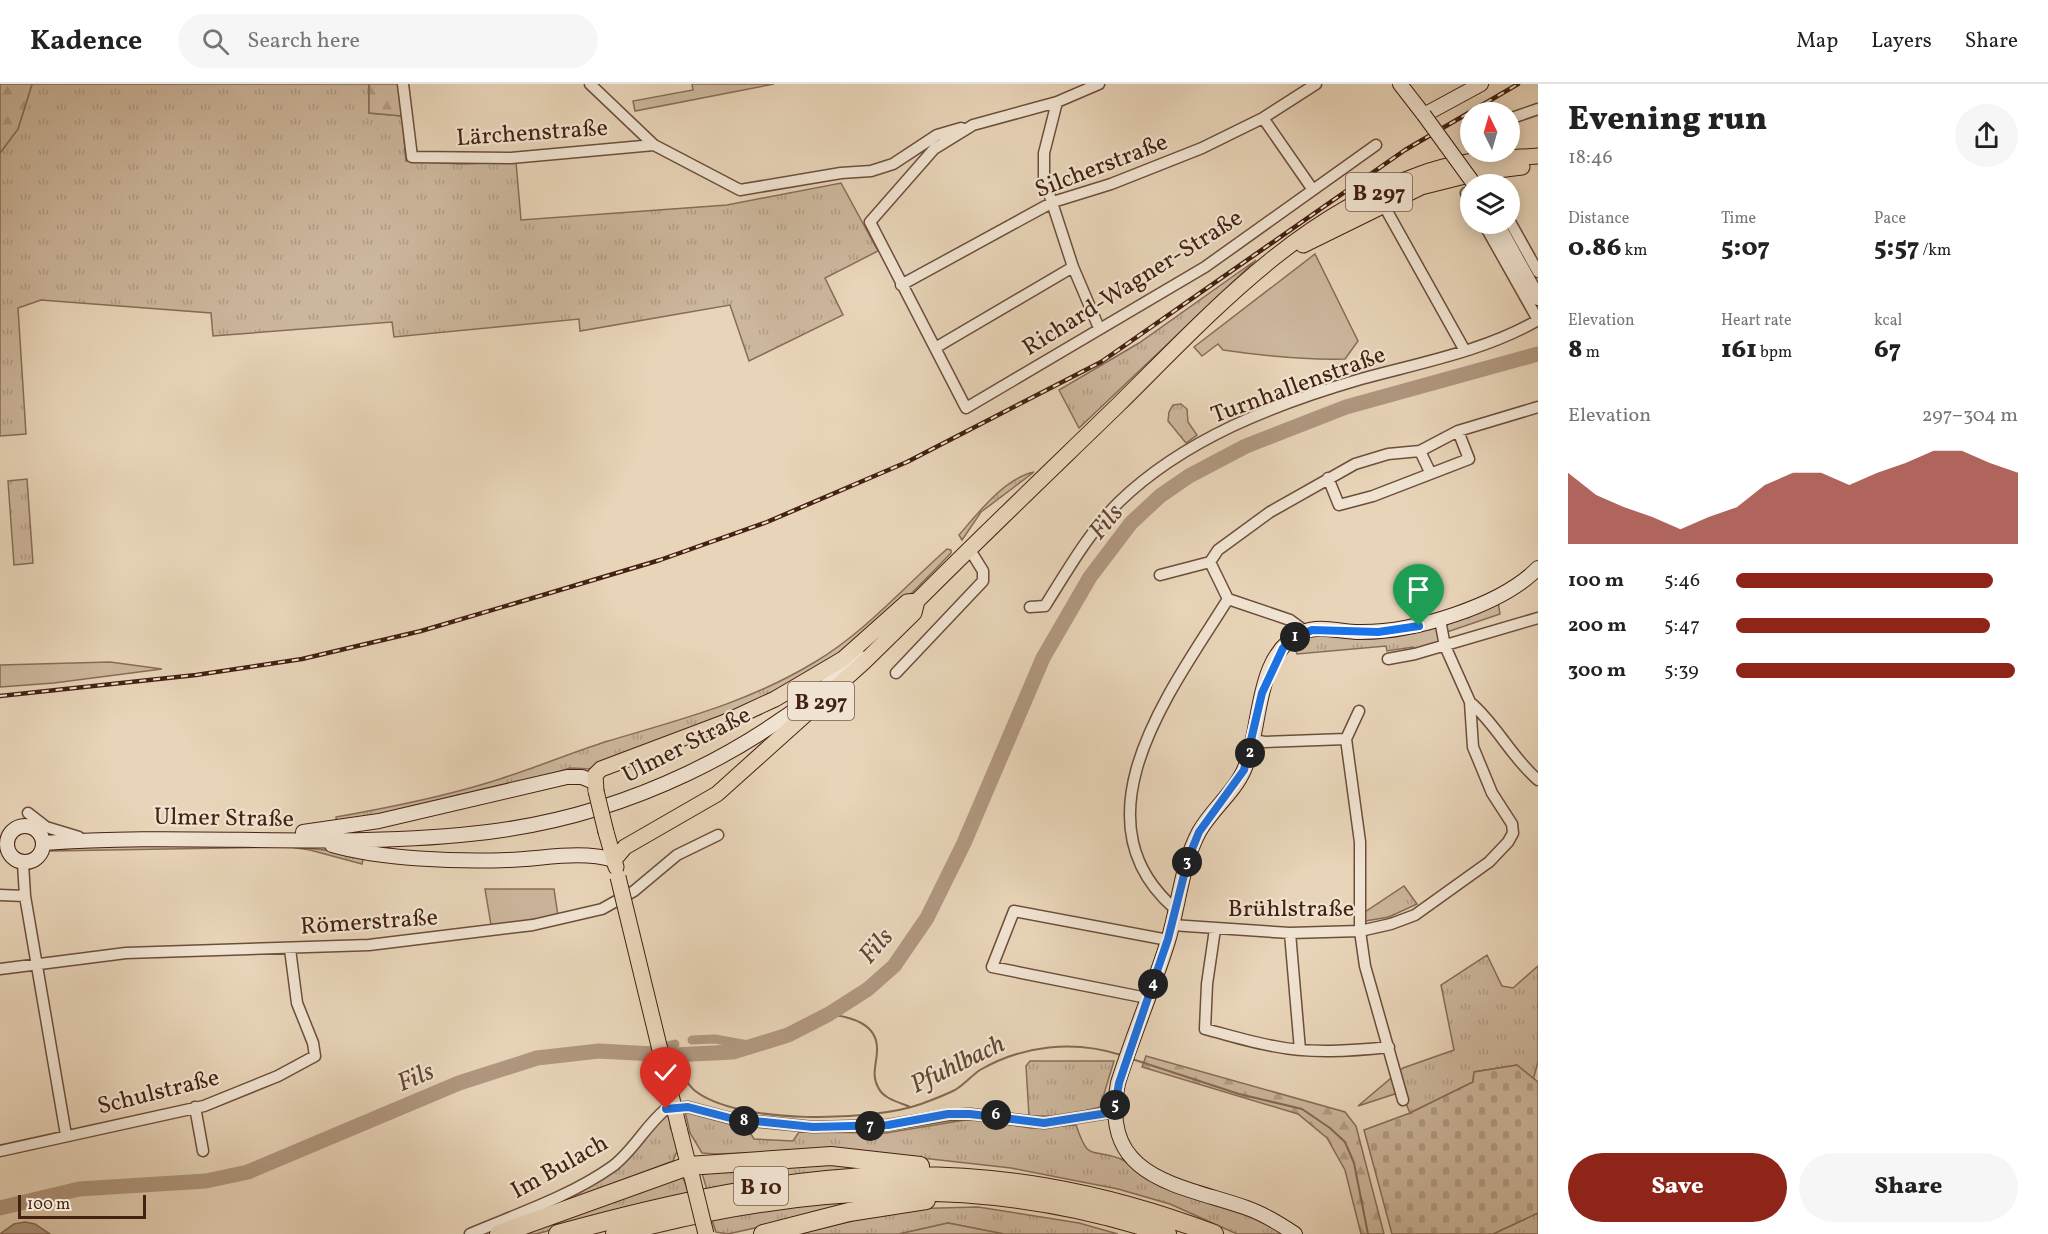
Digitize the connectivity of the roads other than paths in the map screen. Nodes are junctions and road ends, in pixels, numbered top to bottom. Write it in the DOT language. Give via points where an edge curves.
graph roads {
  1 [pos="403,84"];
  2 [pos="590,84"];
  3 [pos="1099,84"];
  4 [pos="1316,84"];
  5 [pos="1400,84"];
  6 [pos="1481,84"];
  7 [pos="1057,102"];
  8 [pos="1538,109"];
  9 [pos="1424,115"];
  10 [pos="1520,115"];
  11 [pos="1263,117"];
  12 [pos="973,125"];
  13 [pos="654,145"];
  14 [pos="1376,145"];
  15 [pos="1538,156"];
  16 [pos="1538,166"];
  17 [pos="1498,169"];
  18 [pos="1462,174"];
  19 [pos="1312,190"];
  20 [pos="1053,202"];
  21 [pos="1385,208"];
  22 [pos="1490,234"];
  23 [pos="1503,234"];
  24 [pos="1517,234"];
  25 [pos="1273,258"];
  26 [pos="1073,267"];
  27 [pos="1536,279"];
  28 [pos="901,285"];
  29 [pos="1538,298"];
  30 [pos="1538,320"];
  31 [pos="1099,328"];
  32 [pos="935,348"];
  33 [pos="1464,349"];
  34 [pos="1538,406"];
  35 [pos="1458,431"];
  36 [pos="1420,451"];
  37 [pos="1430,472"];
  38 [pos="1328,478"];
  39 [pos="970,550"];
  40 [pos="1210,562"];
  41 [pos="1538,568"];
  42 [pos="1160,575"];
  43 [pos="1228,599"];
  44 [pos="917,602"];
  45 [pos="1030,607"];
  46 [pos="1538,618"];
  47 [pos="1440,620"];
  48 [pos="1305,632"];
  49 [pos="1445,646"];
  50 [pos="1388,659"];
  51 [pos="896,673"];
  52 [pos="1470,702"];
  53 [pos="1359,711"];
  54 [pos="1346,739"];
  55 [pos="1252,740"];
  56 [pos="1538,780"];
  57 [pos="595,787"];
  58 [pos="28,813"];
  59 [pos="718,835"];
  60 [pos="88,839"];
  61 [pos="259,839"];
  62 [pos="313,840"];
  63 [pos="4,842"];
  64 [pos="44,843"];
  65 [pos="614,860"];
  66 [pos="23,862"];
  67 [pos="0,895"];
  68 [pos="25,896"];
  69 [pos="1175,909"];
  70 [pos="1215,929"];
  71 [pos="1360,931"];
  72 [pos="1170,932"];
  73 [pos="1290,933"];
  74 [pos="290,949"];
  75 [pos="37,964"];
  76 [pos="0,969"];
  77 [pos="1147,998"];
  78 [pos="1389,1047"];
  79 [pos="1300,1050"];
  80 [pos="1403,1100"];
  81 [pos="195,1107"];
  82 [pos="1114,1112"];
  83 [pos="66,1135"];
  84 [pos="0,1151"];
  85 [pos="203,1151"];
  86 [pos="690,1171"];
  87 [pos="968,1177"];
  88 [pos="980,1194"];
  89 [pos="470,1234"];
  90 [pos="499,1234"];
  91 [pos="558,1234"];
  92 [pos="615,1234"];
  93 [pos="706,1234"];
  94 [pos="764,1234"];
  95 [pos="1167,1234"];
  96 [pos="1214,1234"];
  97 [pos="1295,1234"];
  1 -- 13 [label="street, Lärchenstraße" via="412,157 511,158"];
  2 -- 13 [label="street"];
  3 -- 7 [label="street"];
  4 -- 11 [label="street, Silcherstraße"];
  5 -- 9 [label="main road"];
  6 -- 9 [label="main road"];
  7 -- 12 [label="street"];
  7 -- 20 [label="street" via="1044,153 1044,178"];
  8 -- 10 [label="street"];
  9 -- 18 [label="main road, bridge" via="1454,154"];
  11 -- 19 [label="street"];
  11 -- 20 [label="street, Silcherstraße" via="1162,165"];
  12 -- 13 [label="street" via="937,135 893,164 871,171 740,189"];
  12 -- 28 [label="street" via="934,149 870,222"];
  14 -- 19 [label="street, Richard-Wagner-Straße"];
  15 -- 17 [label="main road, B 297"];
  16 -- 17 [label="main road, B 297"];
  17 -- 21 [label="main road, B 297" via="1449,179"];
  17 -- 25 [label="main road, B 297" via="1471,159 1386,188 1325,221"];
  19 -- 31 [label="street, Richard-Wagner-Straße" via="1205,267"];
  20 -- 26 [label="street"];
  20 -- 28 [label="street, Silcherstraße"];
  21 -- 25 [label="main road, B 297"];
  21 -- 33 [label="street"];
  22 -- 30 [label="street"];
  23 -- 27 [label="main road"];
  24 -- 27 [label="street"];
  25 -- 39 [label="main road, Ulmer Straße / B 297" via="1228,297"];
  26 -- 31 [label="street"];
  26 -- 32 [label="street"];
  27 -- 29 [label="main road"];
  28 -- 32 [label="street"];
  30 -- 33 [label="street, Turnhallenstraße"];
  31 -- 32 [label="street, Richard-Wagner-Straße" via="966,408"];
  33 -- 45 [label="street, Turnhallenstraße" via="1265,412 1186,450 1117,504 1045,606"];
  34 -- 35 [label="street"];
  35 -- 36 [label="street"];
  35 -- 37 [label="street" via="1469,459"];
  36 -- 37 [label="street"];
  36 -- 38 [label="street" via="1388,454 1357,463"];
  37 -- 38 [label="street" via="1373,496 1339,505"];
  38 -- 40 [label="street" via="1270,512 1218,550"];
  39 -- 44 [label="main road, Ulmer Straße / B 297"];
  39 -- 51 [label="street" via="983,571 983,581"];
  40 -- 42 [label="street"];
  40 -- 43 [label="street"];
  41 -- 47 [label="main road" via="1510,589"];
  43 -- 48 [label="street" via="1290,620"];
  43 -- 69 [label="street" via="1157,712 1135,768 1133,840 1138,857 1161,896"];
  44 -- 57 [label="main road, B 297" via="907,602 860,645 816,676 723,723 610,764 595,775"];
  44 -- 62 [label="main road, Ulmer Straße" via="851,664 778,721 695,770 626,801 539,824 487,832"];
  44 -- 65 [label="main road, B 297" via="914,613 864,662 717,794 625,847"];
  46 -- 49 [label="street"];
  47 -- 48 [label="main road" via="1378,632"];
  47 -- 49 [label="street"];
  48 -- 55 [label="main road" via="1283,648 1271,669"];
  49 -- 50 [label="street"];
  49 -- 52 [label="street"];
  52 -- 56 [label="street" via="1488,718 1517,761"];
  52 -- 71 [label="street, Brühlstraße" via="1473,747 1513,833 1495,855 1415,915"];
  53 -- 54 [label="street"];
  54 -- 55 [label="street"];
  54 -- 71 [label="street" via="1360,842"];
  55 -- 69 [label="main road" via="1239,780 1199,832"];
  57 -- 61 [label="main road" via="582,777 567,777 378,821"];
  57 -- 65 [label="main road, bridge"];
  58 -- 60 [label="street" via="46,827"];
  59 -- 74 [label="street, Römerstraße" via="677,855 634,891 602,909 533,925 431,939"];
  60 -- 61 [label="main road, Ulmer Straße"];
  60 -- 64 [label="main road, Ulmer Straße"];
  61 -- 62 [label="main road, Ulmer Straße"];
  62 -- 65 [label="main road" via="339,847 481,861 593,854"];
  63 -- 64 [label="main road" via="14,830 26,826 36,830"];
  63 -- 66 [label="main road" via="10,855"];
  64 -- 66 [label="main road" via="40,855"];
  65 -- 86 [label="main road, bridge"];
  66 -- 68 [label="street"];
  67 -- 68 [label="street"];
  68 -- 75 [label="street"];
  69 -- 72 [label="main road"];
  70 -- 72 [label="street, Brühlstraße"];
  70 -- 73 [label="street, Brühlstraße"];
  70 -- 79 [label="street" via="1205,1029"];
  71 -- 73 [label="street, Brühlstraße"];
  71 -- 78 [label="street" via="1365,966"];
  72 -- 77 [label="main road"];
  72 -- 77 [label="street, Brühlstraße" via="1014,911 992,967"];
  73 -- 79 [label="street"];
  74 -- 75 [label="street, Römerstraße" via="126,953"];
  74 -- 81 [label="street, Schulstraße" via="297,1003 315,1056 222,1100"];
  75 -- 76 [label="street, Römerstraße"];
  75 -- 83 [label="street"];
  77 -- 82 [label="main road" via="1127,1056"];
  78 -- 79 [label="street"];
  78 -- 80 [label="street"];
  81 -- 83 [label="street, Schulstraße"];
  81 -- 85 [label="street"];
  82 -- 89 [label="street, Im Bulach" via="1044,1123 948,1114 888,1125 813,1127 734,1119 688,1107 666,1109 611,1167"];
  82 -- 97 [label="main road" via="1122,1144 1142,1169 1158,1179 1250,1209"];
  83 -- 84 [label="street, Schulstraße"];
  86 -- 87 [label="highway" via="831,1156 947,1168"];
  86 -- 90 [label="highway"];
  86 -- 93 [label="main road, bridge"];
  87 -- 91 [label="highway, B 10" via="875,1175 792,1182 709,1196"];
  87 -- 96 [label="highway, B 10" via="1077,1192 1138,1207"];
  88 -- 92 [label="highway, B 10" via="880,1190 807,1196 713,1210"];
  88 -- 94 [label="highway, B 10" via="849,1212"];
  88 -- 95 [label="highway, B 10" via="1063,1205"];
}
